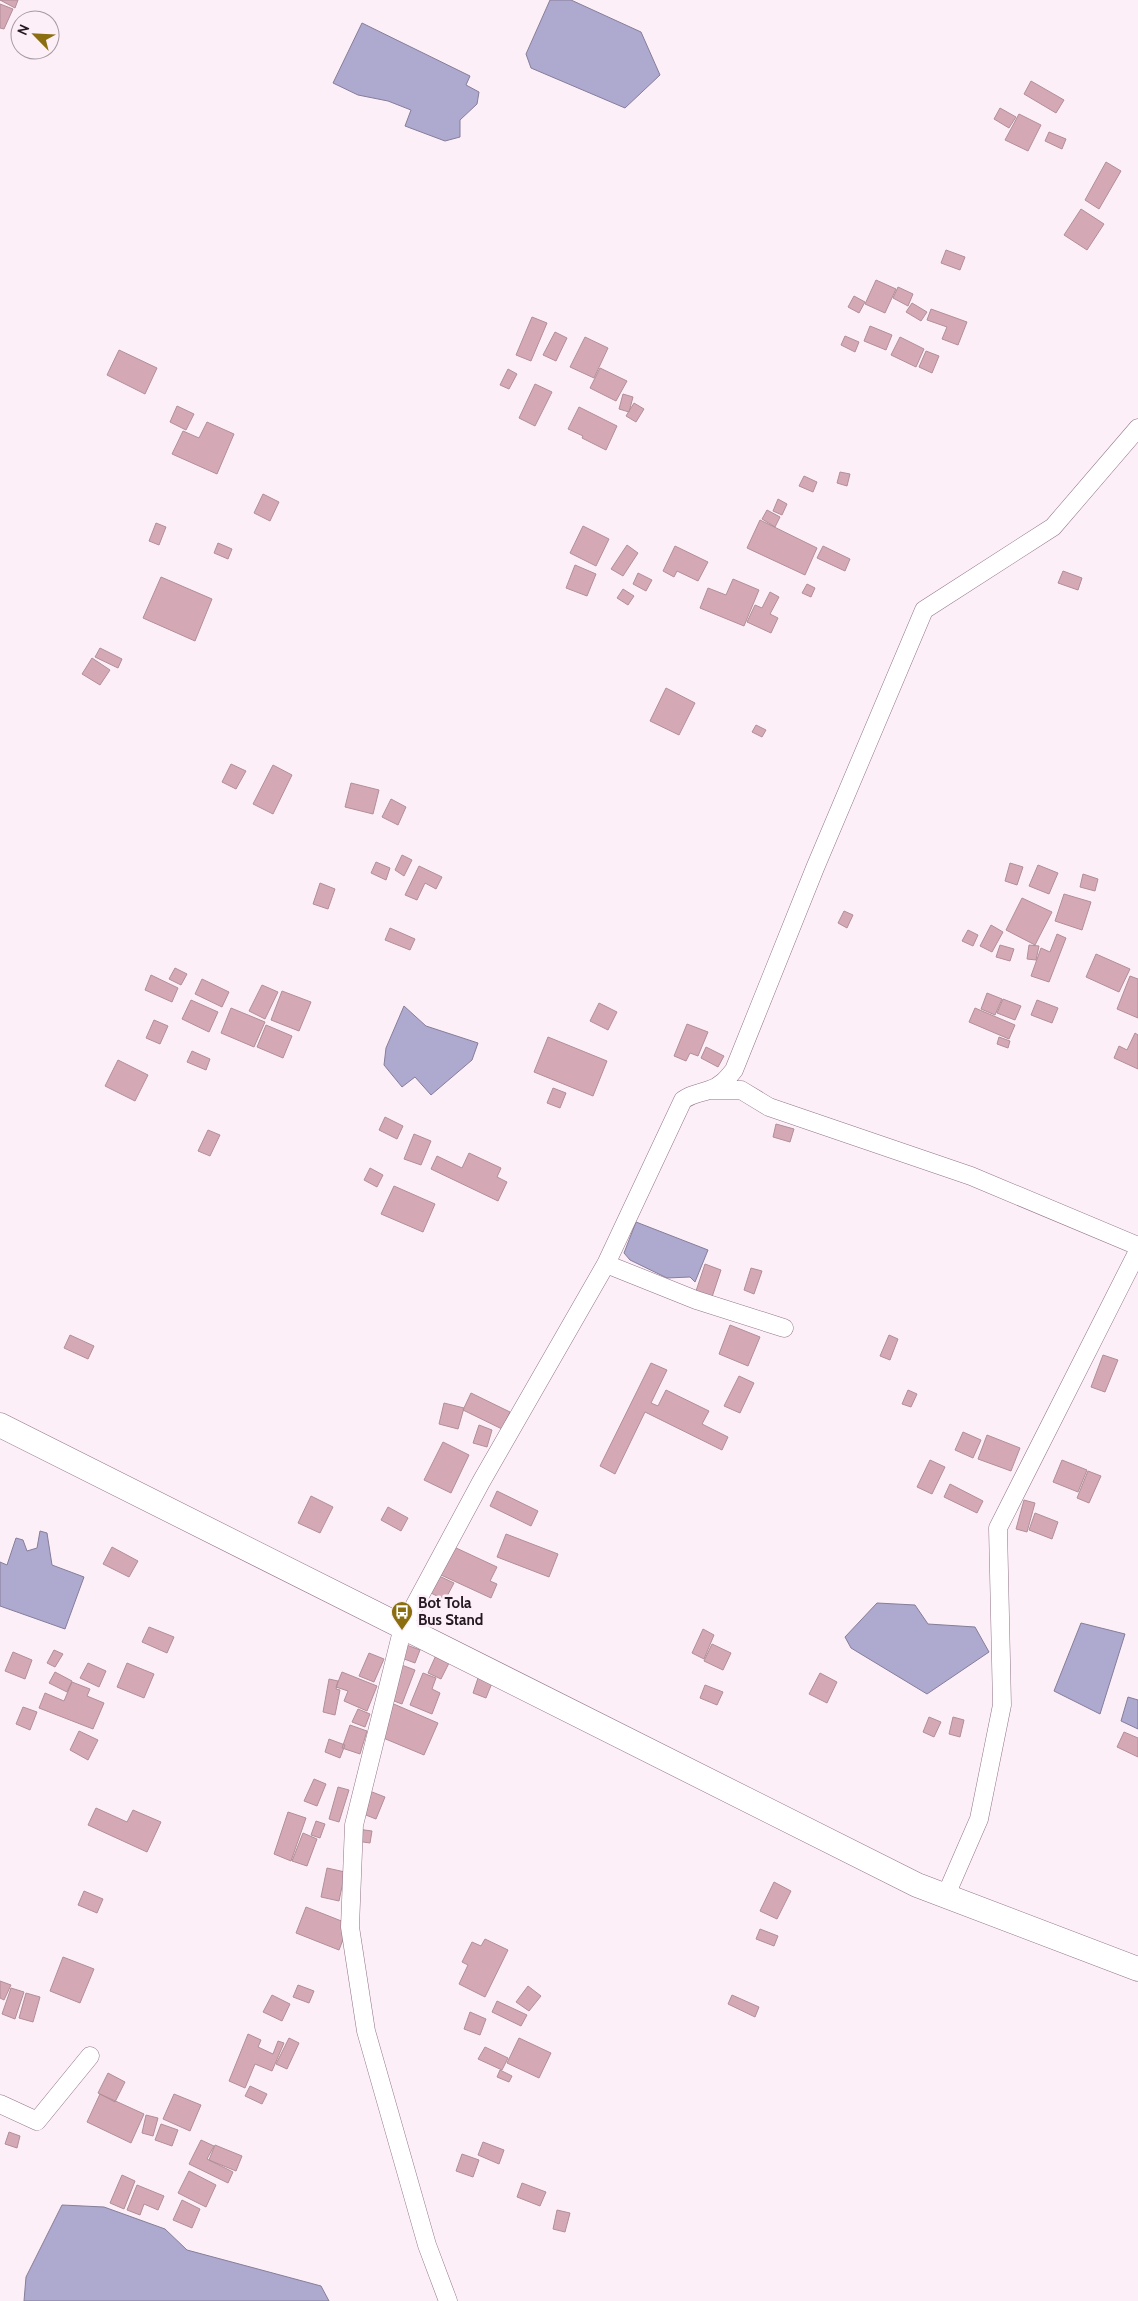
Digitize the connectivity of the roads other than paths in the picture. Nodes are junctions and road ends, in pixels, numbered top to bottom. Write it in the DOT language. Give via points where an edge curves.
graph roads {
  1 [pos="1138,428"];
  2 [pos="709,1090"];
  3 [pos="1138,1246"];
  4 [pos="1138,1251"];
  5 [pos="606,1264"];
  6 [pos="784,1328"];
  7 [pos="0,1425"];
  8 [pos="403,1627"];
  9 [pos="946,1895"];
  10 [pos="1138,1969"];
  11 [pos="90,2056"];
  12 [pos="0,2104"];
  13 [pos="448,2301"];
  1 -- 2 [label="street" via="1053,527 924,610 741,1056 722,1084"];
  2 -- 3 [label="street" via="741,1090 769,1107 971,1176"];
  2 -- 5 [label="street" via="694,1093 683,1100"];
  4 -- 9 [label="street" via="998,1528 1002,1705 979,1819"];
  5 -- 6 [label="street" via="696,1300"];
  5 -- 8 [label="street" via="481,1482"];
  7 -- 8 [label="main road"];
  8 -- 9 [label="main road" via="908,1880"];
  8 -- 13 [label="street" via="354,1825 350,1927 366,2030 427,2245"];
  9 -- 10 [label="main road"];
  11 -- 12 [label="street" via="38,2121"];
}
